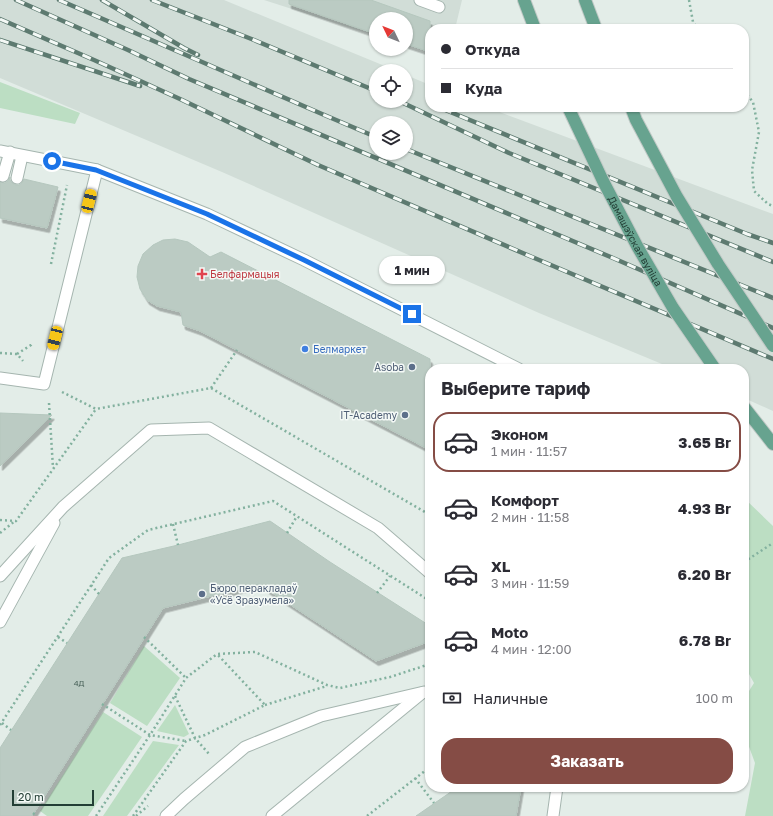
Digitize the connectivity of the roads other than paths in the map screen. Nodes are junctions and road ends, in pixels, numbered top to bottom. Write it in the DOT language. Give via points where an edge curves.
graph roads {
  1 [pos="420,0"];
  2 [pos="524,0"];
  3 [pos="585,0"];
  4 [pos="439,7"];
  5 [pos="533,24"];
  6 [pos="594,24"];
  7 [pos="570,112"];
  8 [pos="634,112"];
  9 [pos="5,151"];
  10 [pos="22,156"];
  11 [pos="96,170"];
  12 [pos="3,176"];
  13 [pos="17,178"];
  14 [pos="773,346"];
  15 [pos="509,364"];
  16 [pos="712,364"];
  17 [pos="0,378"];
  18 [pos="749,413"];
  19 [pos="773,444"];
  20 [pos="63,507"];
  21 [pos="425,569"];
  22 [pos="0,576"];
  23 [pos="0,622"];
  24 [pos="425,690"];
  25 [pos="425,692"];
  26 [pos="556,792"];
  27 [pos="166,816"];
  28 [pos="272,816"];
  29 [pos="553,816"];
  1 -- 4 [label="lane"];
  2 -- 5 [label="main road"];
  3 -- 6 [label="main road"];
  7 -- 16 [label="main road, Дамашэўская вуліца, bridge" via="637,246 673,308"];
  8 -- 14 [label="main road, bridge" via="677,197"];
  9 -- 10 [label="lane"];
  9 -- 12 [label="lane"];
  10 -- 11 [label="lane"];
  10 -- 13 [label="lane"];
  11 -- 15 [label="lane" via="207,214"];
  11 -- 17 [label="lane" via="44,384"];
  18 -- 19 [label="main road"];
  20 -- 21 [label="lane" via="151,430 209,428 378,528"];
  20 -- 22 [label="lane"];
  20 -- 23 [label="lane"];
  24 -- 27 [label="lane" via="321,716 245,747"];
  25 -- 28 [label="lane"];
  26 -- 29 [label="lane"];
}
